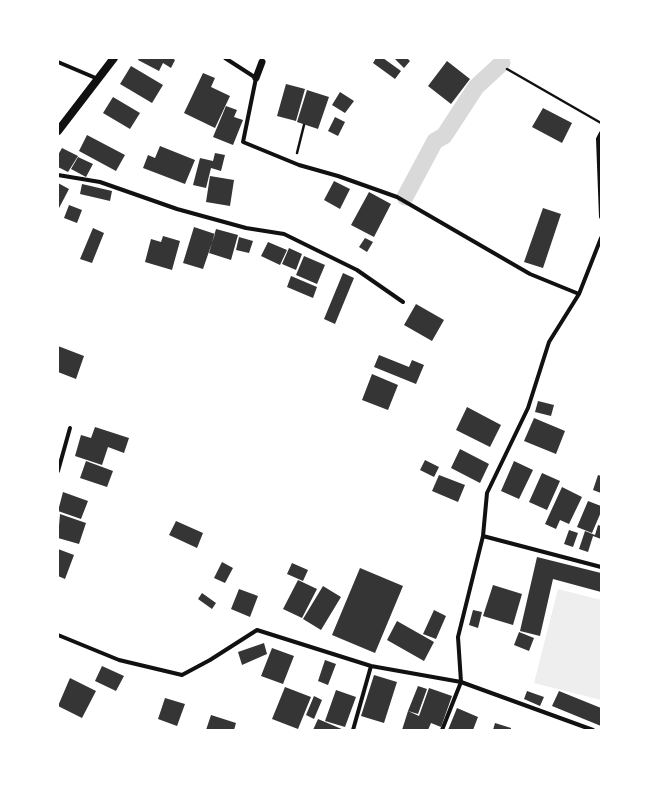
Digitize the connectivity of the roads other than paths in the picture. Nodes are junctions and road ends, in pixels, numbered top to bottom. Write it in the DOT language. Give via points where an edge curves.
graph roads {
  1 [pos="114,58"];
  2 [pos="225,58"];
  3 [pos="58,62"];
  4 [pos="262,62"];
  5 [pos="256,78"];
  6 [pos="100,79"];
  7 [pos="58,131"];
  8 [pos="601,133"];
  9 [pos="58,175"];
  10 [pos="601,217"];
  11 [pos="601,238"];
  12 [pos="579,294"];
  13 [pos="403,302"];
  14 [pos="70,428"];
  15 [pos="58,471"];
  16 [pos="483,536"];
  17 [pos="601,567"];
  18 [pos="58,635"];
  19 [pos="371,666"];
  20 [pos="461,682"];
  21 [pos="353,730"];
  22 [pos="442,730"];
  23 [pos="593,730"];
  1 -- 6 [label="main road"];
  2 -- 5 [label="street"];
  3 -- 6 [label="street"];
  4 -- 5 [label="street"];
  5 -- 12 [label="street" via="243,142 299,165 338,176 397,198 530,274"];
  6 -- 7 [label="main road"];
  8 -- 10 [label="street" via="598,139"];
  9 -- 13 [label="street" via="100,182 177,209 246,228 284,234 357,270"];
  11 -- 12 [label="street"];
  12 -- 16 [label="street" via="549,342 528,408 487,493"];
  14 -- 15 [label="street"];
  16 -- 17 [label="street"];
  16 -- 20 [label="street" via="458,637"];
  18 -- 19 [label="street" via="119,660 182,675 257,630"];
  19 -- 20 [label="street"];
  19 -- 21 [label="street"];
  20 -- 22 [label="street"];
  20 -- 23 [label="street"];
}
